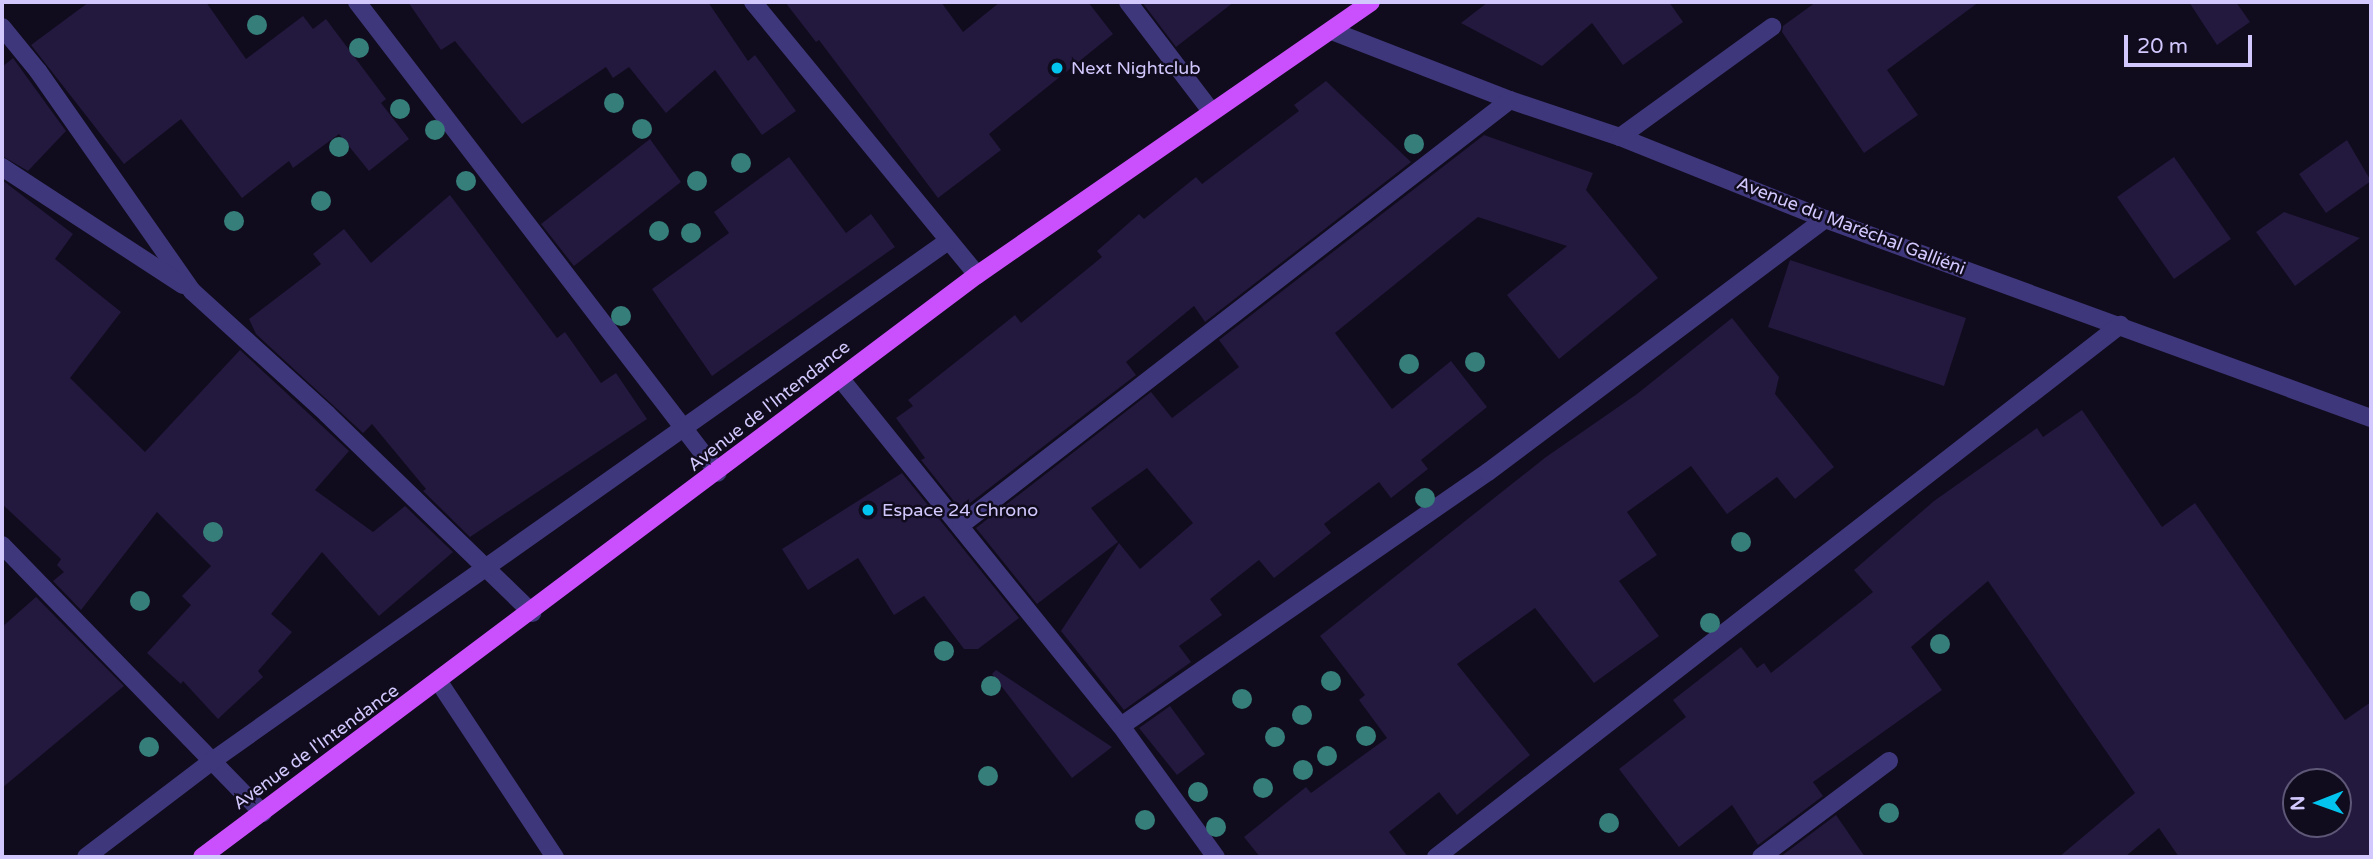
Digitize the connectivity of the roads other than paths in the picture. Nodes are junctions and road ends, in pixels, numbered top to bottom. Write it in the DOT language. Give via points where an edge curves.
graph roads {
  1 [pos="357,2"];
  2 [pos="753,2"];
  3 [pos="1128,2"];
  4 [pos="1371,2"];
  5 [pos="2,27"];
  6 [pos="1772,27"];
  7 [pos="1332,31"];
  8 [pos="1510,100"];
  9 [pos="1211,111"];
  10 [pos="1620,137"];
  11 [pos="2,167"];
  12 [pos="1825,219"];
  13 [pos="948,241"];
  14 [pos="976,275"];
  15 [pos="192,291"];
  16 [pos="2120,325"];
  17 [pos="840,378"];
  18 [pos="2371,418"];
  19 [pos="682,427"];
  20 [pos="718,473"];
  21 [pos="961,525"];
  22 [pos="2,545"];
  23 [pos="485,567"];
  24 [pos="532,613"];
  25 [pos="439,682"];
  26 [pos="1121,726"];
  27 [pos="212,761"];
  28 [pos="1889,761"];
  29 [pos="263,813"];
  30 [pos="86,857"];
  31 [pos="202,857"];
  32 [pos="555,857"];
  33 [pos="1216,857"];
  34 [pos="1436,857"];
  35 [pos="1761,857"];
  1 -- 19 [label="street"];
  2 -- 13 [label="street"];
  3 -- 9 [label="street"];
  4 -- 7 [label="main road, Avenue de l'Intendance"];
  5 -- 15 [label="street" via="38,71"];
  6 -- 10 [label="street"];
  7 -- 8 [label="street, Avenue du Maréchal Galliéni"];
  7 -- 9 [label="main road, Avenue de l'Intendance"];
  8 -- 10 [label="street, Avenue du Maréchal Galliéni"];
  8 -- 21 [label="street"];
  9 -- 14 [label="main road, Avenue de l'Intendance"];
  10 -- 12 [label="street, Avenue du Maréchal Galliéni"];
  11 -- 15 [label="street"];
  12 -- 16 [label="street, Avenue du Maréchal Galliéni"];
  12 -- 26 [label="street" via="1488,472"];
  13 -- 14 [label="street"];
  13 -- 19 [label="street"];
  14 -- 17 [label="main road, Avenue de l'Intendance"];
  15 -- 23 [label="street"];
  16 -- 18 [label="street, Avenue du Maréchal Galliéni"];
  16 -- 34 [label="street"];
  17 -- 20 [label="main road, Avenue de l'Intendance"];
  17 -- 21 [label="street"];
  19 -- 20 [label="street"];
  19 -- 23 [label="street"];
  20 -- 24 [label="main road, Avenue de l'Intendance"];
  21 -- 26 [label="street"];
  22 -- 27 [label="street"];
  23 -- 24 [label="street"];
  23 -- 27 [label="street"];
  24 -- 25 [label="main road, Avenue de l'Intendance"];
  25 -- 29 [label="main road, Avenue de l'Intendance"];
  25 -- 32 [label="street"];
  26 -- 33 [label="street"];
  27 -- 29 [label="street"];
  27 -- 30 [label="street"];
  28 -- 35 [label="street"];
  29 -- 31 [label="main road, Avenue de l'Intendance"];
}
